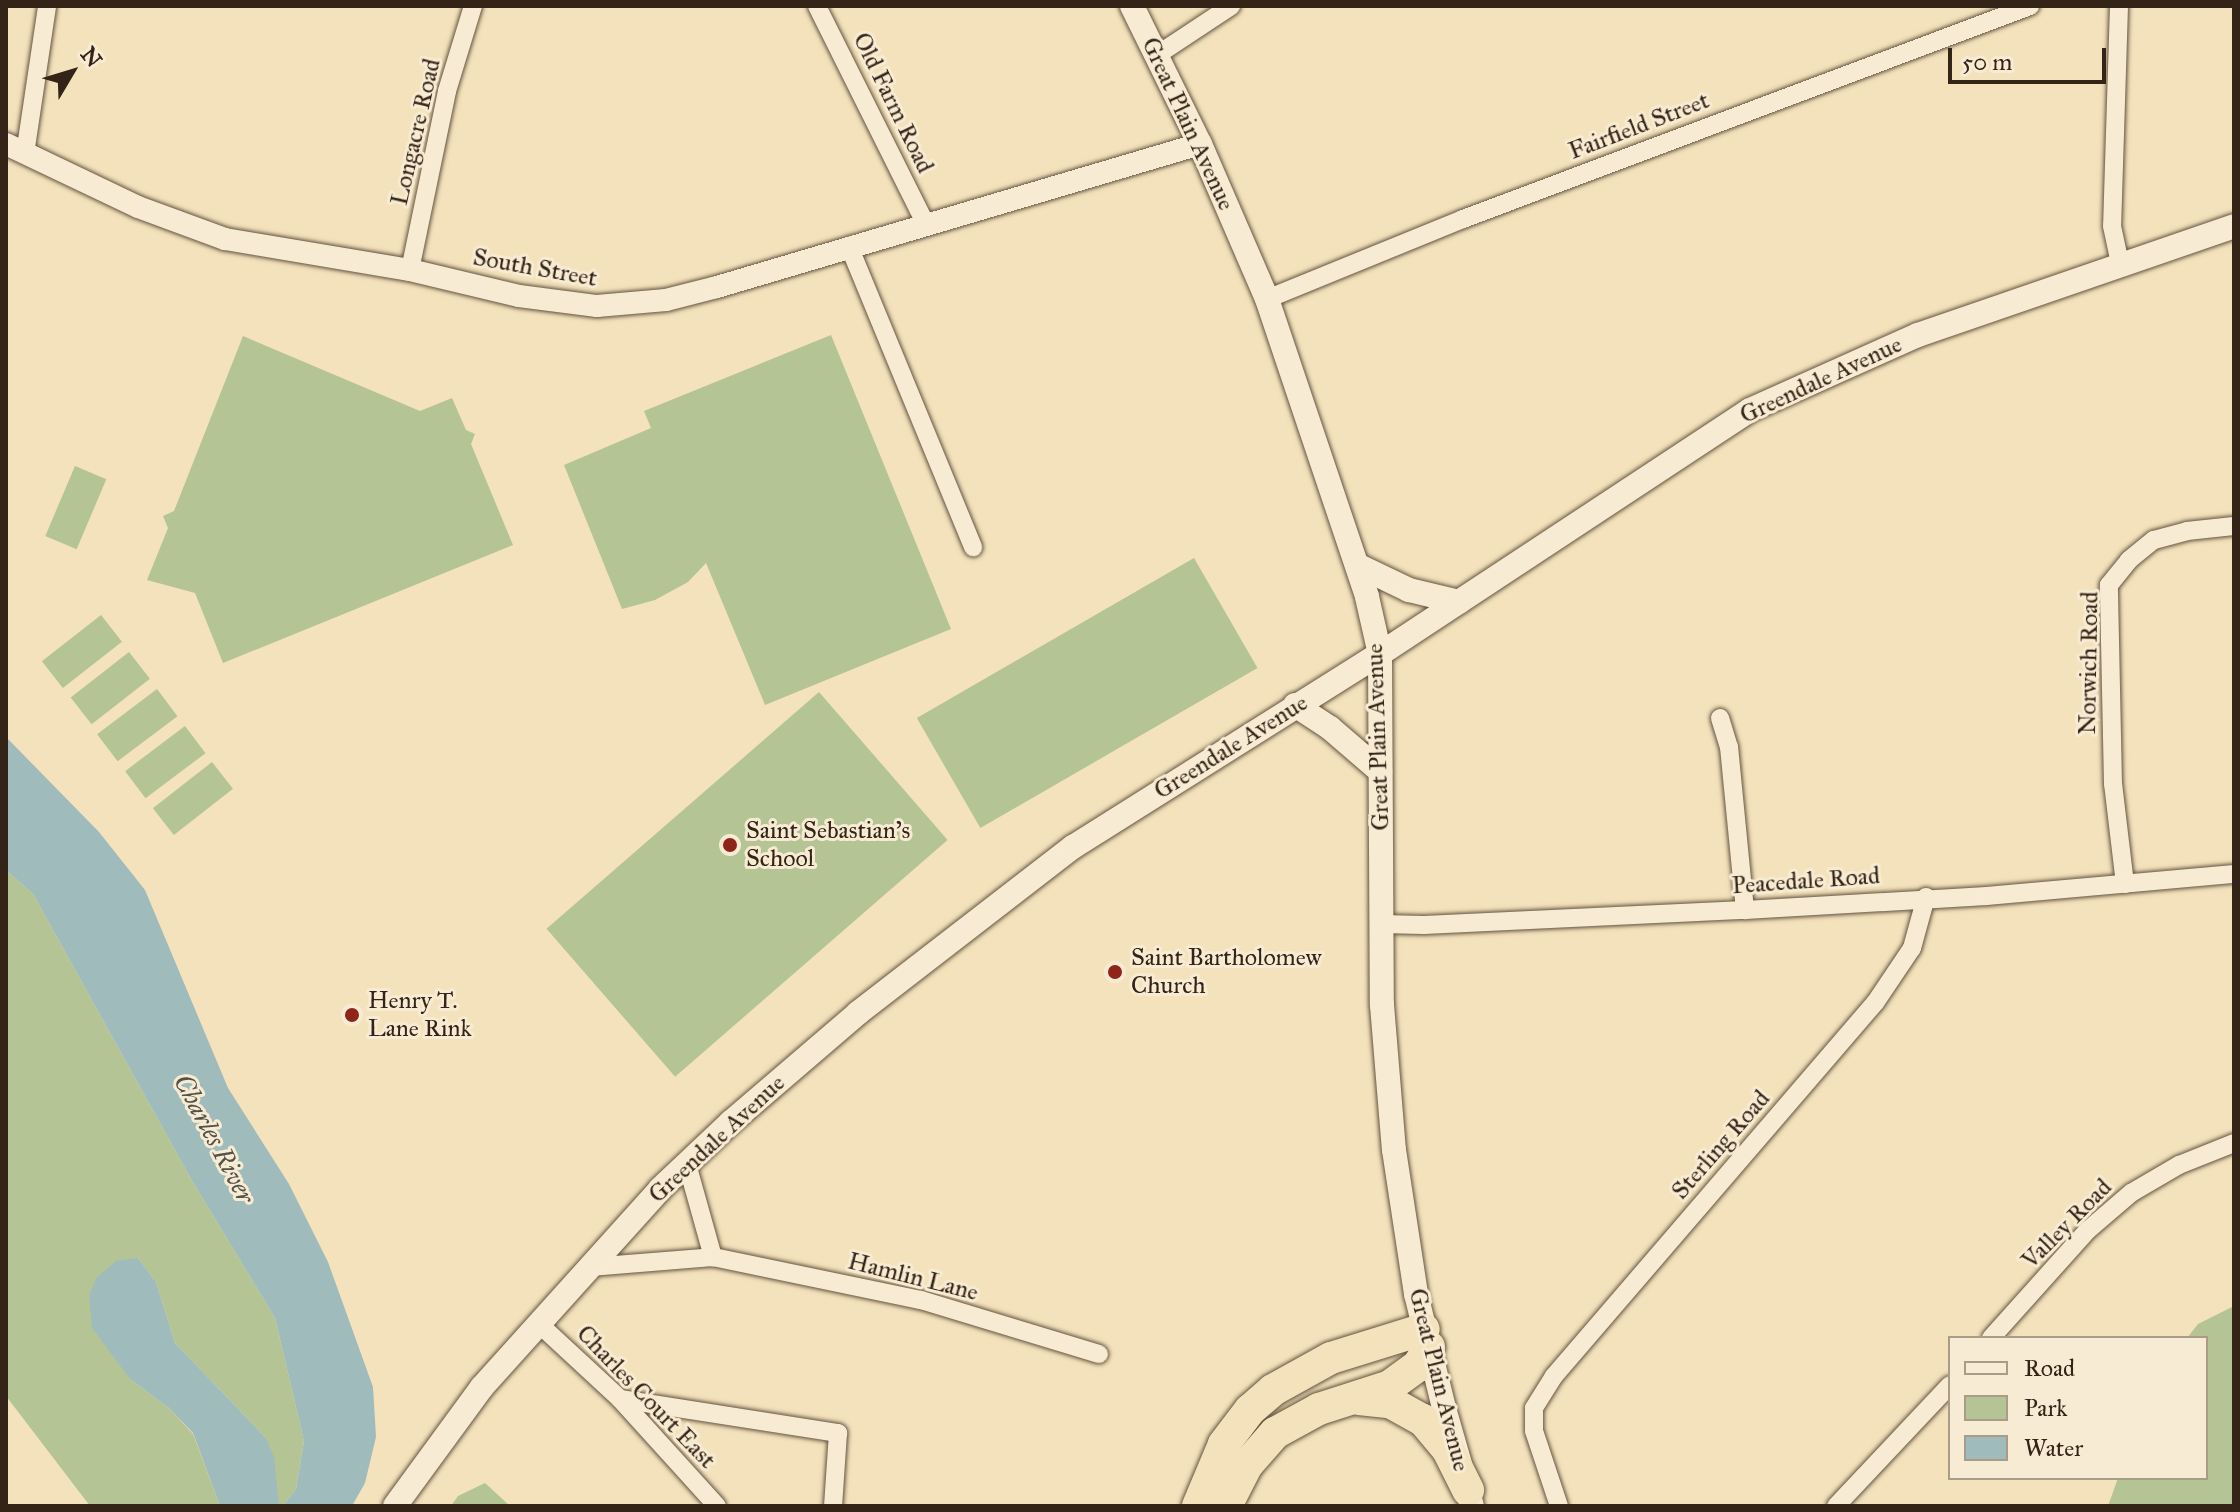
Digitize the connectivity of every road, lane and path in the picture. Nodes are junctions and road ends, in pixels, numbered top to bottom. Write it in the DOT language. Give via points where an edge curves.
graph roads {
  1 [pos="47,6"];
  2 [pos="473,6"];
  3 [pos="817,6"];
  4 [pos="1132,6"];
  5 [pos="1231,6"];
  6 [pos="2030,6"];
  7 [pos="2119,6"];
  8 [pos="1157,55"];
  9 [pos="1200,144"];
  10 [pos="15,149"];
  11 [pos="925,223"];
  12 [pos="2234,226"];
  13 [pos="849,246"];
  14 [pos="2120,265"];
  15 [pos="410,270"];
  16 [pos="1267,299"];
  17 [pos="2234,526"];
  18 [pos="973,547"];
  19 [pos="1357,565"];
  20 [pos="1459,602"];
  21 [pos="1380,654"];
  22 [pos="1295,705"];
  23 [pos="1720,718"];
  24 [pos="1380,771"];
  25 [pos="2234,874"];
  26 [pos="2125,884"];
  27 [pos="1926,897"];
  28 [pos="1745,910"];
  29 [pos="1381,924"];
  30 [pos="2234,1143"];
  31 [pos="687,1164"];
  32 [pos="713,1257"];
  33 [pos="590,1267"];
  34 [pos="538,1323"];
  35 [pos="1993,1336"];
  36 [pos="1426,1338"];
  37 [pos="1099,1354"];
  38 [pos="1948,1387"];
  39 [pos="620,1399"];
  40 [pos="1336,1403"];
  41 [pos="1470,1498"];
  42 [pos="395,1506"];
  43 [pos="717,1506"];
  44 [pos="833,1506"];
  45 [pos="1198,1506"];
  46 [pos="1226,1506"];
  47 [pos="1559,1506"];
  48 [pos="1836,1506"];
  1 -- 10 [label="street"];
  2 -- 15 [label="street, Longacre Road" via="447,91"];
  3 -- 11 [label="street, Old Farm Road"];
  4 -- 8 [label="main road, Great Plain Avenue"];
  5 -- 8 [label="street"];
  6 -- 16 [label="street, Fairfield Street" via="1506,202"];
  7 -- 14 [label="street" via="2112,226"];
  8 -- 9 [label="main road, Great Plain Avenue"];
  9 -- 11 [label="street, South Street"];
  9 -- 16 [label="main road, Great Plain Avenue"];
  10 -- 15 [label="street, South Street" via="138,207 225,239"];
  11 -- 13 [label="street, South Street"];
  12 -- 14 [label="main road, Greendale Avenue"];
  13 -- 15 [label="street, South Street" via="717,287 629,305 568,304"];
  13 -- 18 [label="street"];
  14 -- 20 [label="main road, Greendale Avenue" via="1918,335 1750,410"];
  16 -- 19 [label="main road, Great Plain Avenue"];
  17 -- 26 [label="street, Norwich Road" via="2154,540 2109,585 2113,784"];
  19 -- 20 [label="main road" via="1409,590"];
  19 -- 21 [label="main road, Great Plain Avenue"];
  20 -- 21 [label="main road, Greendale Avenue"];
  21 -- 22 [label="main road, Greendale Avenue"];
  21 -- 24 [label="main road, Great Plain Avenue"];
  22 -- 24 [label="main road"];
  22 -- 31 [label="main road, Greendale Avenue" via="1073,847 983,914 848,1021"];
  23 -- 28 [label="street" via="1729,747"];
  24 -- 29 [label="main road, Great Plain Avenue"];
  25 -- 26 [label="street, Peacedale Road"];
  26 -- 27 [label="street, Peacedale Road"];
  27 -- 28 [label="street, Peacedale Road"];
  27 -- 47 [label="street, Sterling Road" via="1912,948 1875,1003 1554,1376 1534,1408 1534,1431"];
  28 -- 29 [label="street, Peacedale Road"];
  29 -- 36 [label="main road, Great Plain Avenue" via="1392,1138"];
  30 -- 35 [label="street, Valley Road" via="2179,1165 2131,1193 2088,1230"];
  31 -- 32 [label="street"];
  31 -- 33 [label="main road, Greendale Avenue"];
  32 -- 33 [label="street, Hamlin Lane"];
  32 -- 37 [label="street, Hamlin Lane" via="921,1300"];
  33 -- 34 [label="main road, Greendale Avenue"];
  34 -- 39 [label="street, Charles Court East"];
  34 -- 42 [label="main road, Greendale Avenue" via="459,1416"];
  36 -- 40 [label="highway" via="1418,1366 1390,1386"];
  36 -- 41 [label="main road, Great Plain Avenue"];
  36 -- 45 [label="highway" via="1331,1358 1273,1390 1224,1444"];
  38 -- 48 [label="street"];
  39 -- 43 [label="street, Charles Court East"];
  39 -- 44 [label="street" via="838,1433"];
  40 -- 41 [label="highway" via="1379,1400 1423,1420 1448,1450"];
  40 -- 46 [label="highway" via="1289,1423 1264,1443"];
}
